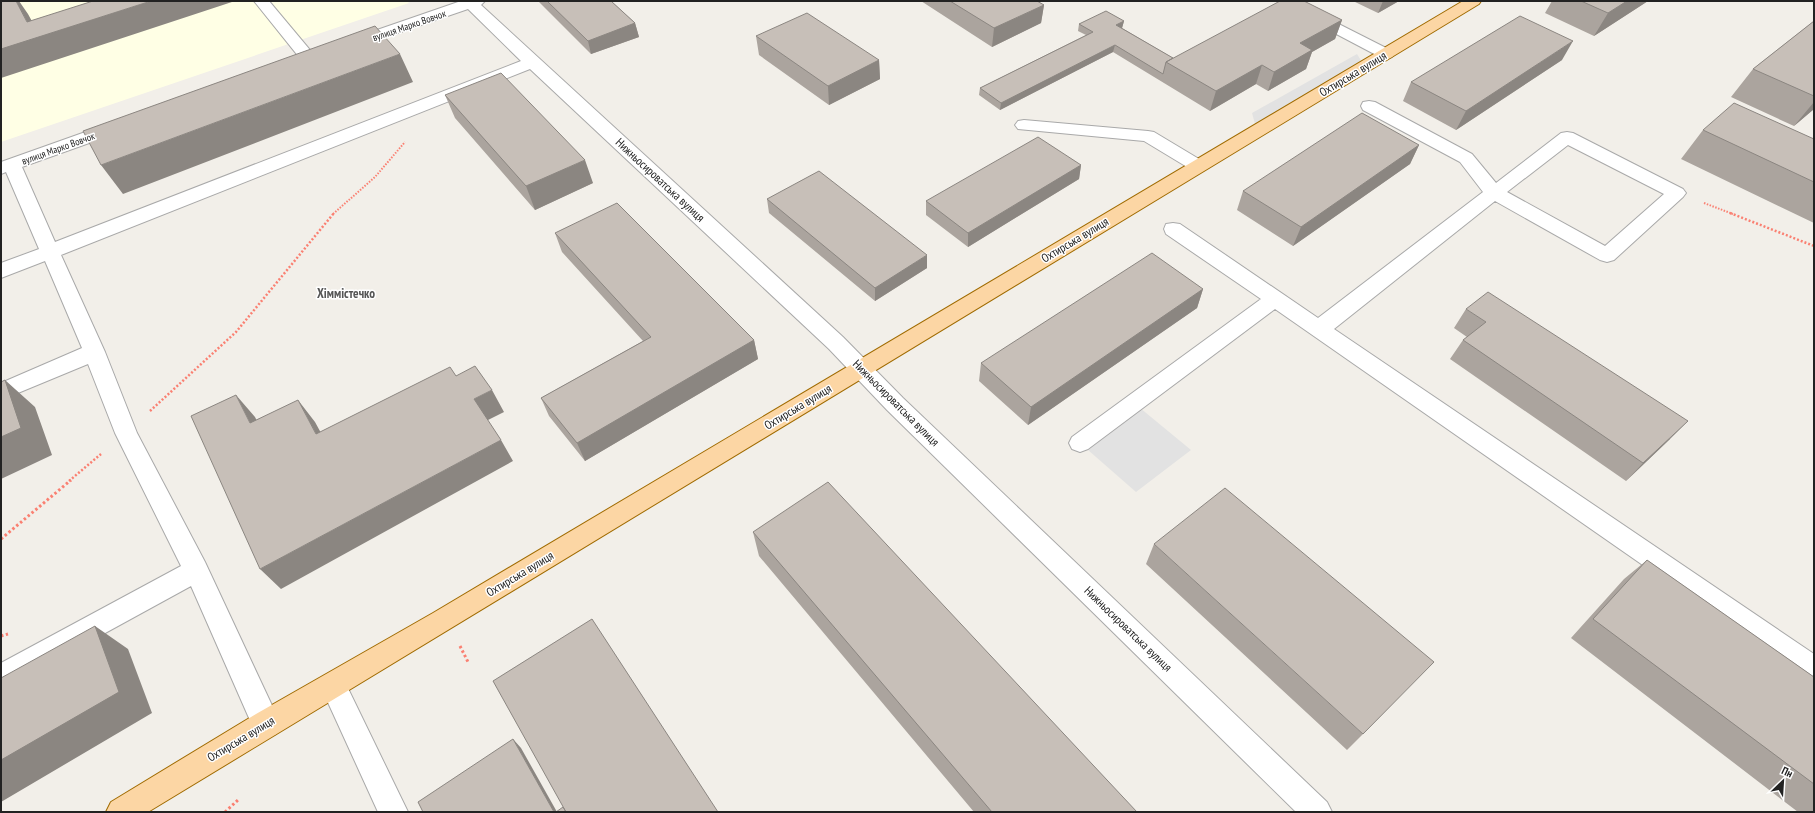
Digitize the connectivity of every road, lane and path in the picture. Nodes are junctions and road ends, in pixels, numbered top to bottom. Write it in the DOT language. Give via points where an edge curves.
graph roads {
  1 [pos="261,1"];
  2 [pos="1474,1"];
  3 [pos="472,2"];
  4 [pos="1296,7"];
  5 [pos="1386,54"];
  6 [pos="532,62"];
  7 [pos="1369,106"];
  8 [pos="130,122"];
  9 [pos="1024,125"];
  10 [pos="409,137"];
  11 [pos="1198,166"];
  12 [pos="6,167"];
  13 [pos="1494,193"];
  14 [pos="1677,193"];
  15 [pos="1173,229"];
  16 [pos="1814,246"];
  17 [pos="49,252"];
  18 [pos="1,271"];
  19 [pos="1275,299"];
  20 [pos="1319,329"];
  21 [pos="94,352"];
  22 [pos="862,368"];
  23 [pos="1,392"];
  24 [pos="126,433"];
  25 [pos="1080,443"];
  26 [pos="1,539"];
  27 [pos="196,570"];
  28 [pos="1814,669"];
  29 [pos="1,677"];
  30 [pos="333,685"];
  31 [pos="266,724"];
  32 [pos="238,800"];
  33 [pos="121,812"];
  34 [pos="225,812"];
  35 [pos="393,812"];
  36 [pos="1317,812"];
  1 -- 3 [label="street, вулиця Марко Вовчок" via="316,56"];
  2 -- 5 [label="main road, Охтирська вулиця"];
  3 -- 6 [label="street, Нижньосироватська вулиця"];
  4 -- 5 [label="street"];
  5 -- 11 [label="main road, Охтирська вулиця"];
  6 -- 17 [label="street"];
  6 -- 22 [label="street, Нижньосироватська вулиця"];
  7 -- 13 [label="street" via="1466,158"];
  8 -- 12 [label="street, вулиця Марко Вовчок"];
  9 -- 11 [label="street" via="1148,136"];
  10 -- 24 [label="path" via="375,177 332,215 236,332"];
  11 -- 22 [label="main road, Охтирська вулиця"];
  12 -- 17 [label="street"];
  13 -- 14 [label="street" via="1567,137"];
  13 -- 14 [label="street" via="1607,255"];
  13 -- 20 [label="street"];
  14 -- 16 [label="path"];
  15 -- 19 [label="street"];
  17 -- 18 [label="street"];
  17 -- 21 [label="street"];
  19 -- 20 [label="street"];
  19 -- 25 [label="street"];
  20 -- 28 [label="street"];
  21 -- 23 [label="street"];
  21 -- 24 [label="street"];
  22 -- 30 [label="main road, Охтирська вулиця"];
  22 -- 36 [label="street, Нижньосироватська вулиця" via="901,410"];
  24 -- 26 [label="path"];
  24 -- 27 [label="street"];
  27 -- 29 [label="street"];
  27 -- 31 [label="street"];
  30 -- 31 [label="main road, Охтирська вулиця"];
  30 -- 35 [label="street"];
  31 -- 33 [label="main road, Охтирська вулиця"];
  32 -- 34 [label="path"];
}
